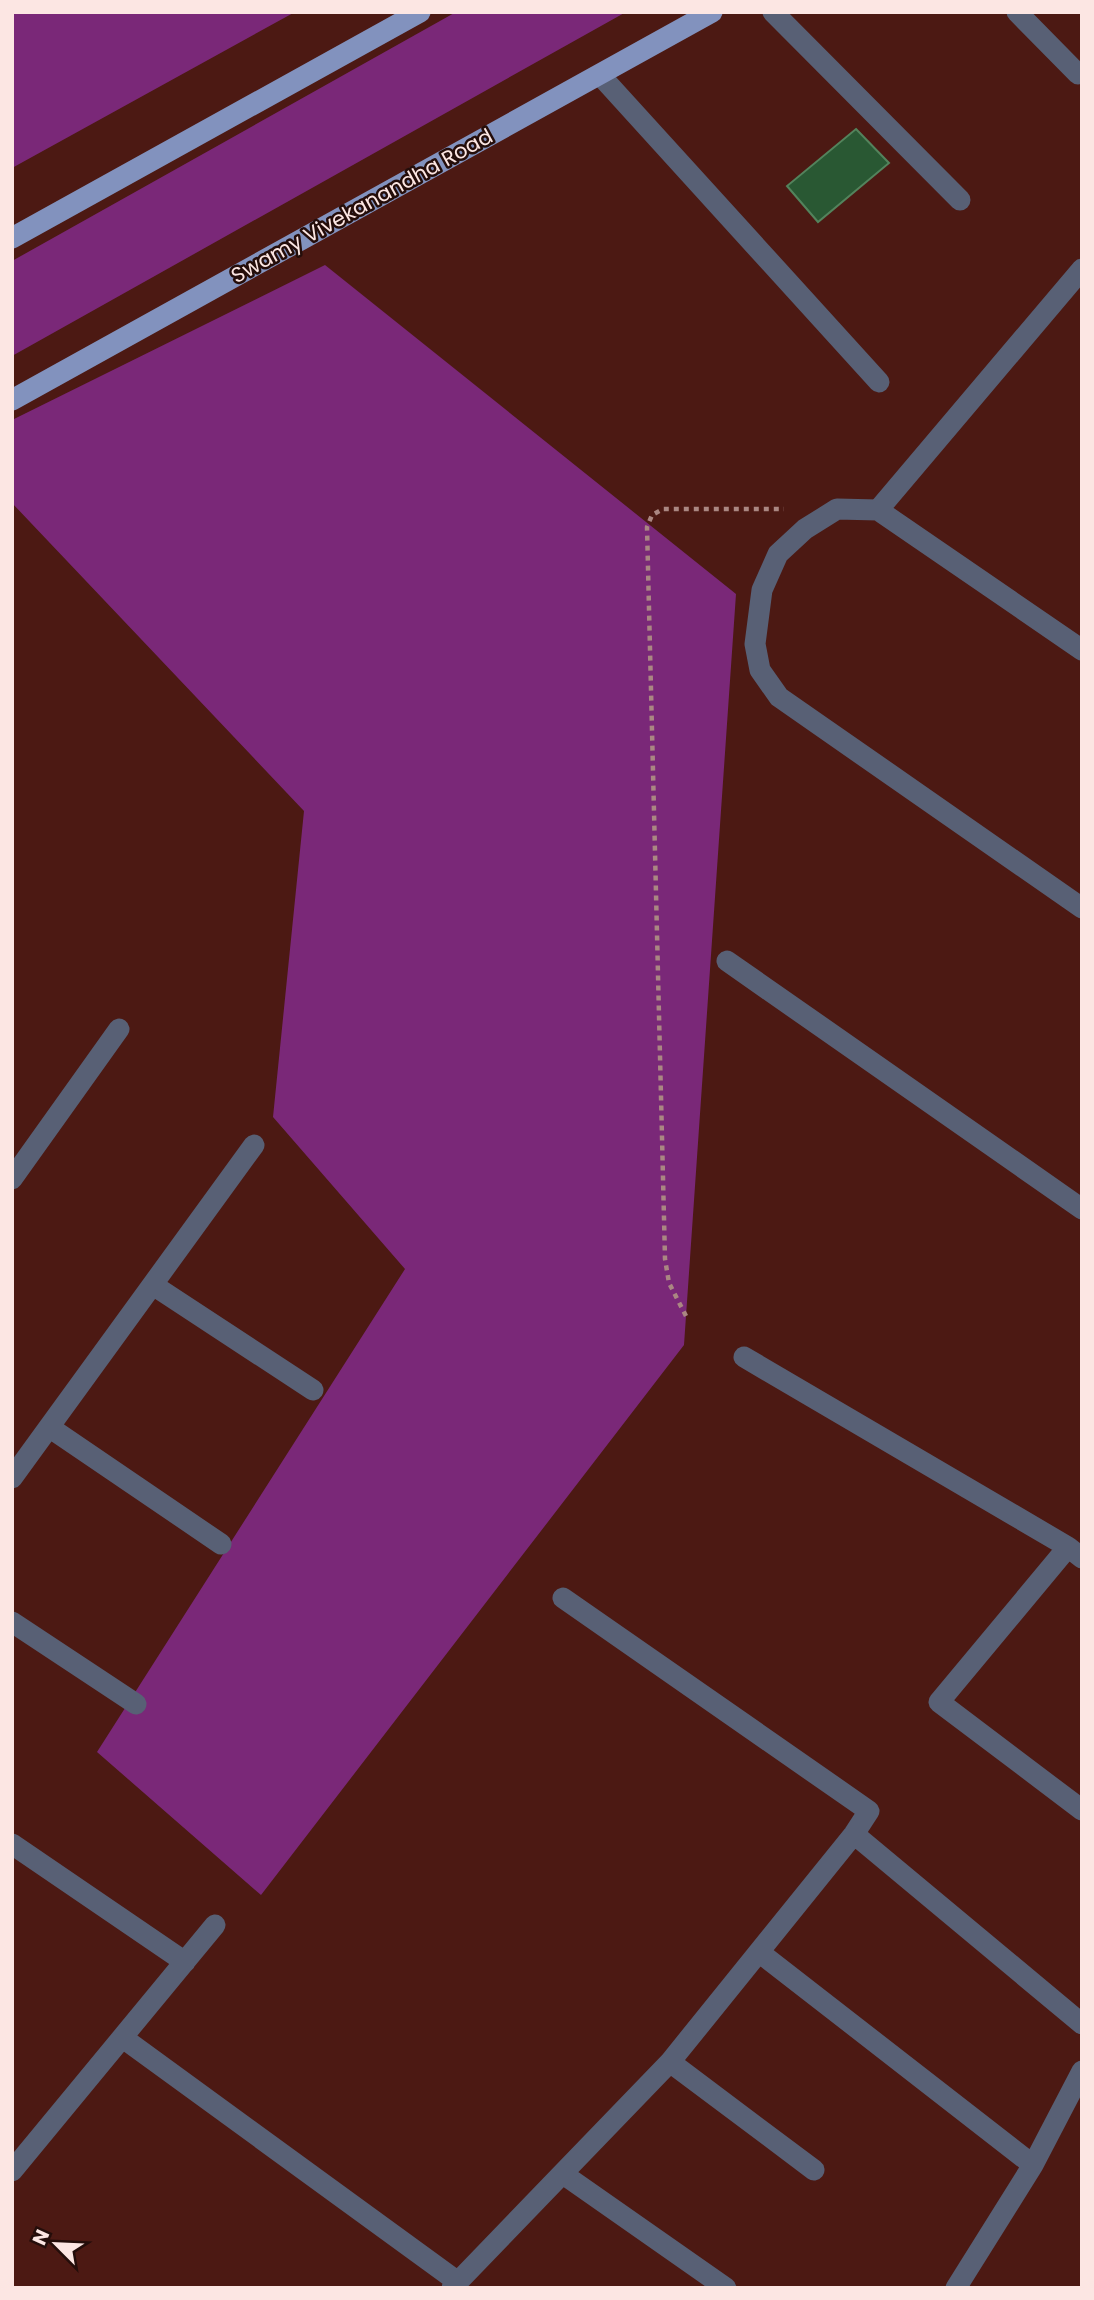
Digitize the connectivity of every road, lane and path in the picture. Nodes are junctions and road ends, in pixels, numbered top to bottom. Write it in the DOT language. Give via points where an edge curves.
graph roads {
  1 [pos="420,12"];
  2 [pos="712,12"];
  3 [pos="773,12"];
  4 [pos="1017,12"];
  5 [pos="1078,74"];
  6 [pos="600,75"];
  7 [pos="960,200"];
  8 [pos="12,238"];
  9 [pos="1082,269"];
  10 [pos="879,382"];
  11 [pos="12,400"];
  12 [pos="837,509"];
  13 [pos="878,510"];
  14 [pos="1080,647"];
  15 [pos="1082,908"];
  16 [pos="727,961"];
  17 [pos="119,1029"];
  18 [pos="254,1145"];
  19 [pos="12,1180"];
  20 [pos="1082,1209"];
  21 [pos="153,1285"];
  22 [pos="686,1316"];
  23 [pos="744,1357"];
  24 [pos="313,1390"];
  25 [pos="49,1427"];
  26 [pos="12,1478"];
  27 [pos="221,1544"];
  28 [pos="1075,1552"];
  29 [pos="563,1598"];
  30 [pos="12,1622"];
  31 [pos="136,1704"];
  32 [pos="1082,1810"];
  33 [pos="854,1834"];
  34 [pos="12,1844"];
  35 [pos="215,1925"];
  36 [pos="760,1952"];
  37 [pos="185,1962"];
  38 [pos="1082,2024"];
  39 [pos="123,2038"];
  40 [pos="670,2062"];
  41 [pos="1082,2071"];
  42 [pos="1033,2165"];
  43 [pos="814,2170"];
  44 [pos="12,2171"];
  45 [pos="563,2174"];
  46 [pos="455,2285"];
  47 [pos="726,2288"];
  48 [pos="956,2288"];
  1 -- 8 [label="main road"];
  2 -- 6 [label="main road, Swamy Vivekanandha Road"];
  3 -- 7 [label="street"];
  4 -- 5 [label="street"];
  6 -- 10 [label="street"];
  6 -- 11 [label="main road, Swamy Vivekanandha Road"];
  9 -- 13 [label="street"];
  12 -- 13 [label="street"];
  12 -- 15 [label="street" via="805,529 778,554 762,590 755,644 760,670 779,697"];
  12 -- 22 [label="path" via="663,509 652,515 648,527 665,1259 669,1283"];
  13 -- 14 [label="street"];
  16 -- 20 [label="street"];
  17 -- 19 [label="street"];
  18 -- 21 [label="street"];
  21 -- 24 [label="street"];
  21 -- 25 [label="street"];
  23 -- 28 [label="street"];
  25 -- 26 [label="street"];
  25 -- 27 [label="street"];
  28 -- 32 [label="street" via="939,1702"];
  29 -- 33 [label="street" via="869,1811"];
  30 -- 31 [label="street"];
  33 -- 36 [label="street"];
  33 -- 38 [label="street"];
  34 -- 37 [label="street"];
  35 -- 37 [label="street"];
  36 -- 40 [label="street"];
  36 -- 42 [label="street"];
  37 -- 39 [label="street"];
  39 -- 44 [label="street"];
  39 -- 46 [label="street"];
  40 -- 43 [label="street"];
  40 -- 45 [label="street"];
  41 -- 42 [label="street"];
  42 -- 48 [label="street"];
  45 -- 46 [label="street"];
  45 -- 47 [label="street"];
}
